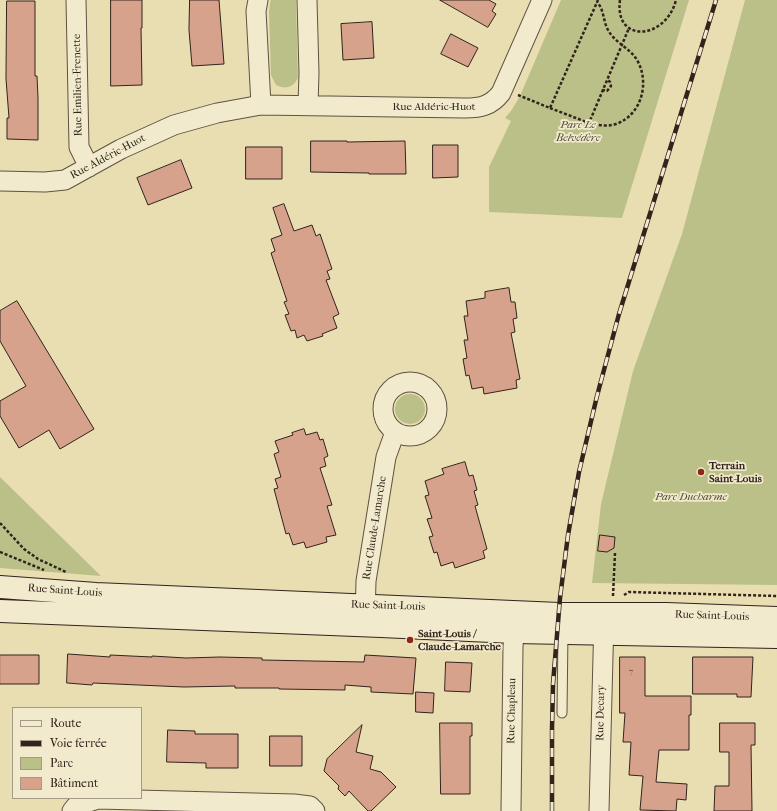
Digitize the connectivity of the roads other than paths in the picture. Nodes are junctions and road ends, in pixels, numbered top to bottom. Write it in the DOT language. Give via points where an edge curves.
graph roads {
  1 [pos="76,0"];
  2 [pos="258,0"];
  3 [pos="308,0"];
  4 [pos="542,0"];
  5 [pos="261,105"];
  6 [pos="308,105"];
  7 [pos="89,167"];
  8 [pos="0,181"];
  9 [pos="395,432"];
  10 [pos="0,587"];
  11 [pos="0,611"];
  12 [pos="365,615"];
  13 [pos="606,616"];
  14 [pos="777,618"];
  15 [pos="515,622"];
  16 [pos="563,634"];
  17 [pos="777,637"];
  18 [pos="562,713"];
  19 [pos="72,811"];
  20 [pos="316,811"];
  21 [pos="511,811"];
  22 [pos="599,811"];
  1 -- 7 [label="street, Rue Emilien-Frenette" via="79,147"];
  2 -- 5 [label="street" via="256,11"];
  3 -- 6 [label="street"];
  4 -- 6 [label="street, Rue Aldéric-Huot" via="504,89 498,97 483,107"];
  5 -- 6 [label="street, Rue Aldéric-Huot"];
  5 -- 7 [label="street, Rue Aldéric-Huot" via="217,113 174,125 120,149"];
  7 -- 8 [label="street, Rue Aldéric-Huot" via="70,178 56,182"];
  9 -- 12 [label="street, Rue Claude-Lamarche" via="386,457 368,568"];
  10 -- 12 [label="street, Rue Saint-Louis"];
  11 -- 12 [label="street, Rue Saint-Louis"];
  12 -- 15 [label="street, Rue Saint-Louis"];
  13 -- 14 [label="street, Rue Saint-Louis" via="666,614"];
  13 -- 15 [label="street, Rue Saint-Louis"];
  13 -- 16 [label="street, Rue Saint-Louis"];
  13 -- 17 [label="street, Rue Saint-Louis"];
  13 -- 22 [label="street, Rue Decary"];
  15 -- 16 [label="street, Rue Saint-Louis"];
  15 -- 21 [label="street, Rue Chapleau"];
  16 -- 18 [label="lane"];
  19 -- 20 [label="street" via="76,806 98,799 294,804 310,806"];
}
